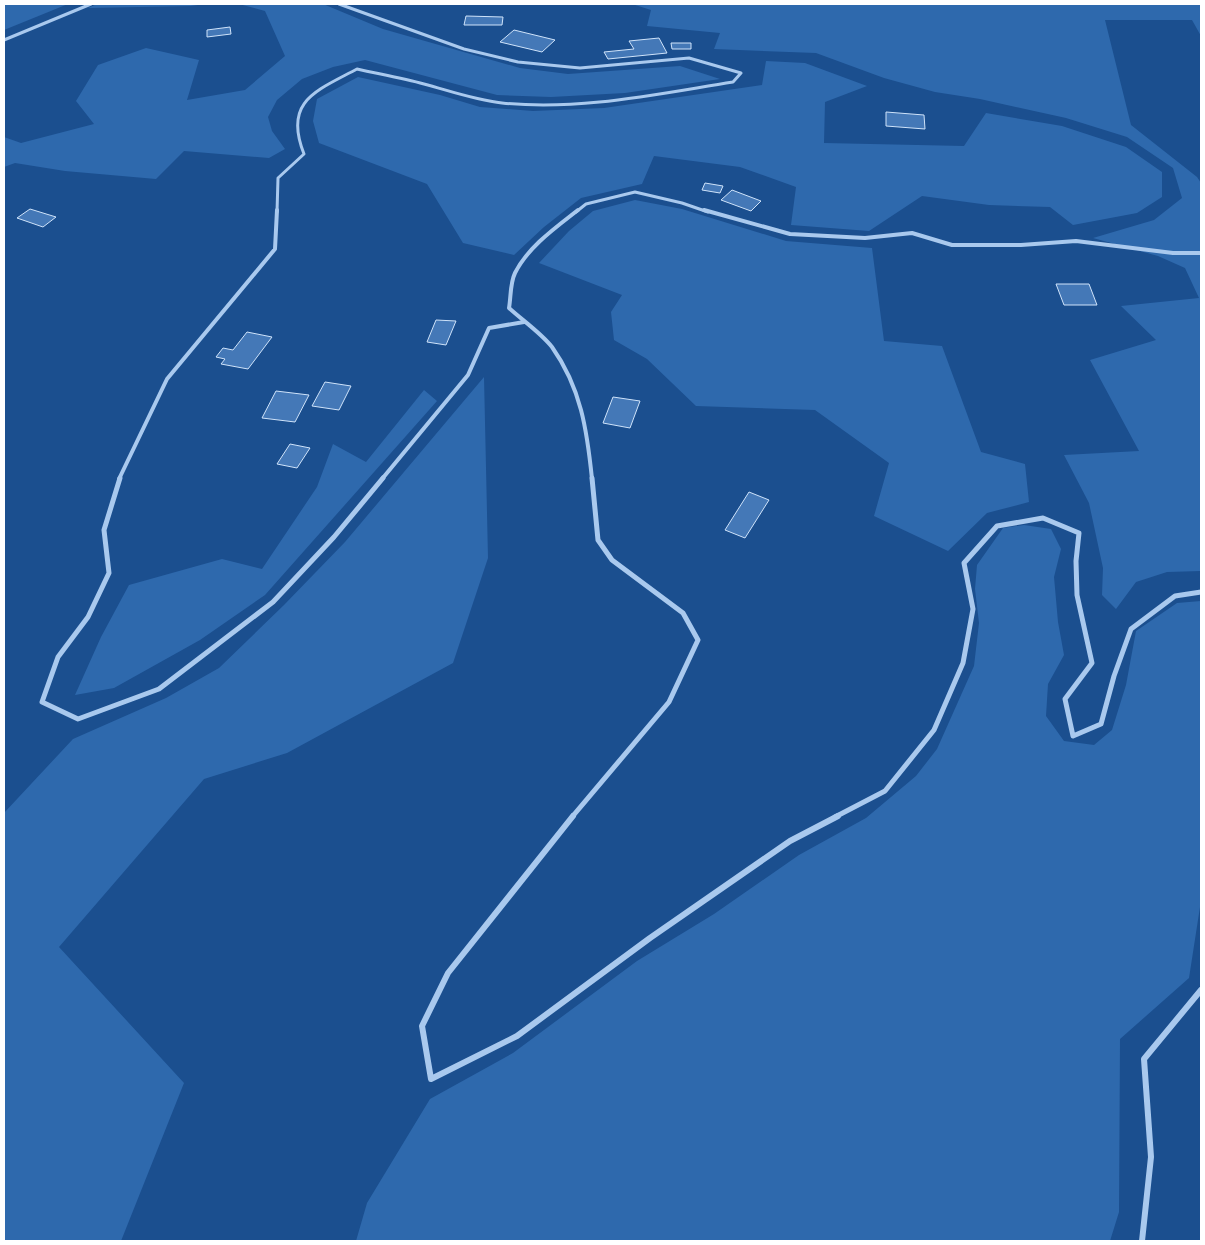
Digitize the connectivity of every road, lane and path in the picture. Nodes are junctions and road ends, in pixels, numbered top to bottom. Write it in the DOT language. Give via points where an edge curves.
graph roads {
  1 [pos="91,4"];
  2 [pos="339,4"];
  3 [pos="4,40"];
  4 [pos="1201,253"];
  5 [pos="524,322"];
  6 [pos="1201,592"];
  7 [pos="1201,990"];
  8 [pos="1142,1241"];
  1 -- 3 [label="street"];
  2 -- 5 [label="street" via="464,48 518,62 580,68 689,58 741,73 733,82 625,99 547,104 494,101 461,95 357,69 308,98 297,118 296,139 304,154 278,178 275,248 167,379 119,479 104,530 109,573 88,617 58,657 42,702 78,719 159,688 272,602 334,537 468,375 489,328"];
  4 -- 5 [label="street" via="1173,253 1076,241 952,245 912,233 865,238 790,234 635,192 586,204 551,231 524,259 514,275 509,308"];
  5 -- 6 [label="street" via="551,346 576,390 587,433 598,540 612,560 683,613 698,640 669,702 448,973 422,1026 431,1079 517,1036 790,841 885,791 934,730 963,663 973,609 964,563 997,526 1043,518 1079,533 1076,595 1092,663 1066,699 1073,736 1101,724 1131,629 1175,596"];
  7 -- 8 [label="street" via="1144,1059 1151,1157"];
}
